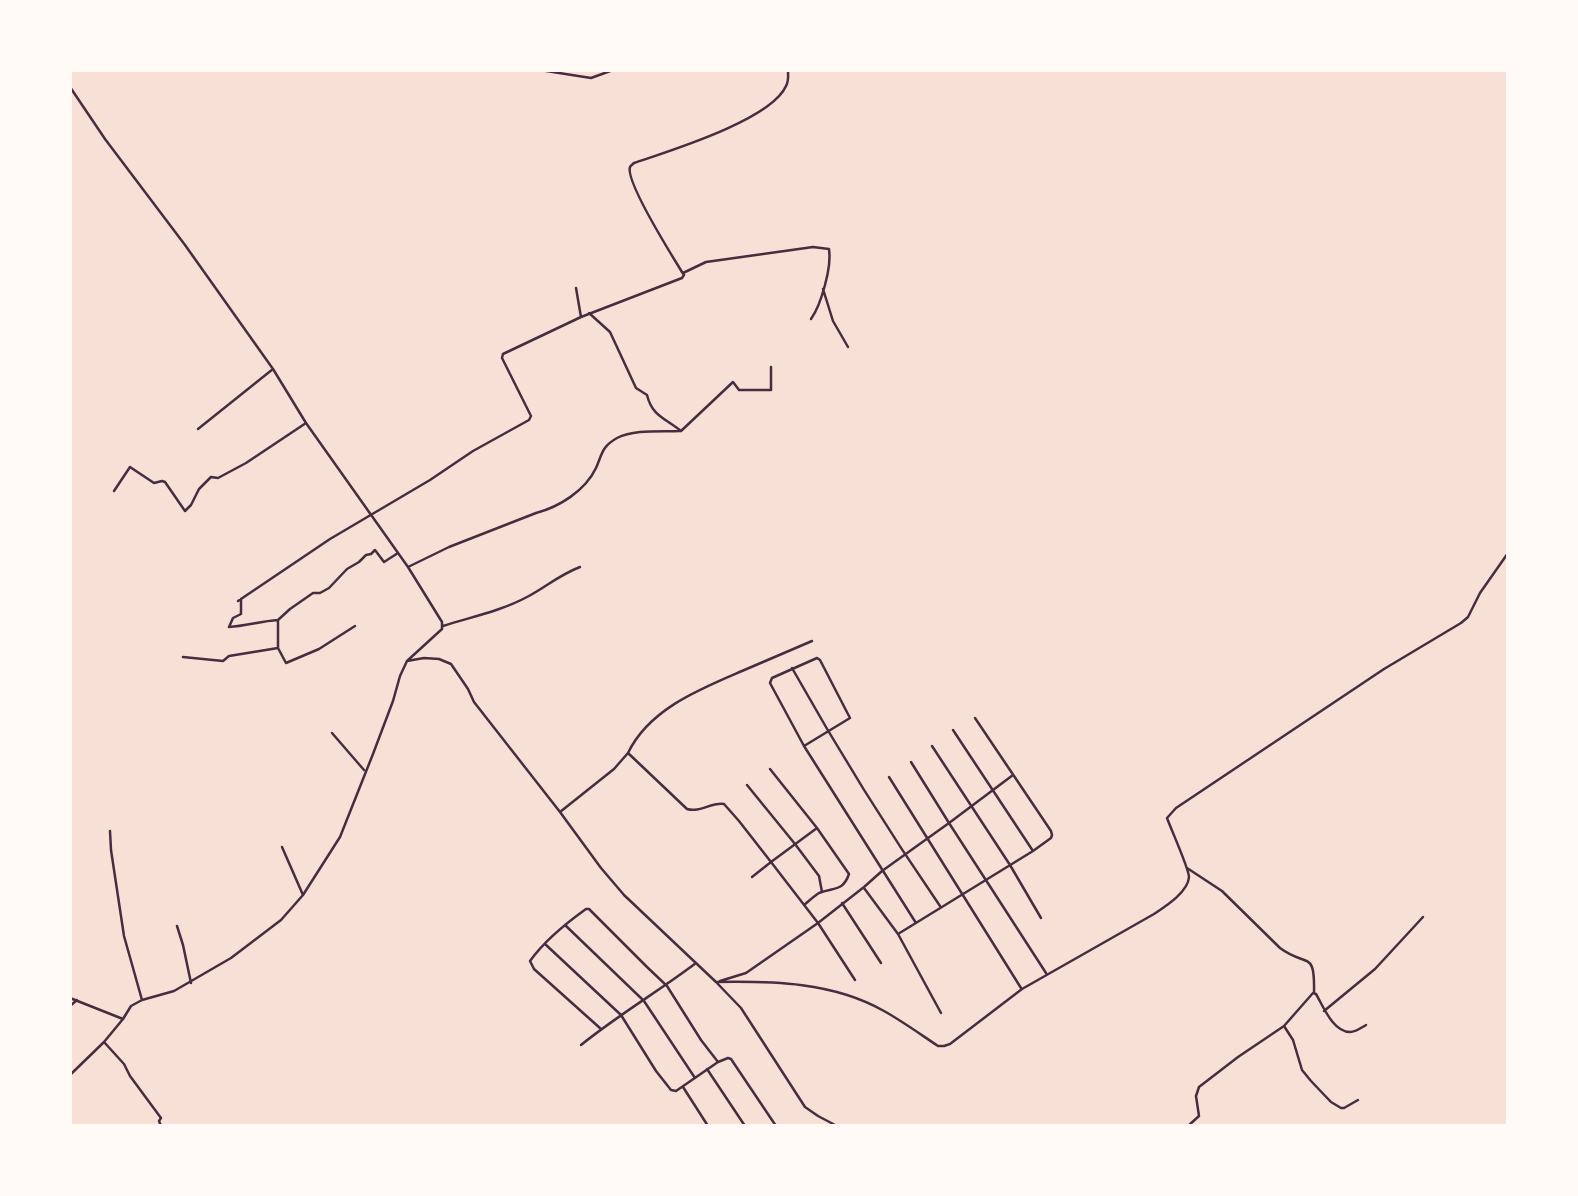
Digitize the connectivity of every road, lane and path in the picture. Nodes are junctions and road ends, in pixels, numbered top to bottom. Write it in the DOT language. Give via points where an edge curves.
graph roads {
  1 [pos="540,70"];
  2 [pos="613,70"];
  3 [pos="788,70"];
  4 [pos="70,86"];
  5 [pos="683,273"];
  6 [pos="576,288"];
  7 [pos="823,289"];
  8 [pos="589,313"];
  9 [pos="581,317"];
  10 [pos="811,318"];
  11 [pos="848,347"];
  12 [pos="771,367"];
  13 [pos="273,369"];
  14 [pos="306,423"];
  15 [pos="198,429"];
  16 [pos="681,432"];
  17 [pos="114,491"];
  18 [pos="371,514"];
  19 [pos="398,553"];
  20 [pos="1508,554"];
  21 [pos="408,567"];
  22 [pos="580,567"];
  23 [pos="278,620"];
  24 [pos="355,626"];
  25 [pos="443,626"];
  26 [pos="812,641"];
  27 [pos="278,648"];
  28 [pos="183,657"];
  29 [pos="407,661"];
  30 [pos="792,668"];
  31 [pos="975,718"];
  32 [pos="953,730"];
  33 [pos="828,732"];
  34 [pos="332,733"];
  35 [pos="804,746"];
  36 [pos="932,746"];
  37 [pos="628,753"];
  38 [pos="911,762"];
  39 [pos="770,769"];
  40 [pos="365,771"];
  41 [pos="1013,775"];
  42 [pos="889,778"];
  43 [pos="747,785"];
  44 [pos="993,789"];
  45 [pos="970,805"];
  46 [pos="560,812"];
  47 [pos="949,823"];
  48 [pos="817,828"];
  49 [pos="110,831"];
  50 [pos="928,839"];
  51 [pos="795,844"];
  52 [pos="282,847"];
  53 [pos="1033,850"];
  54 [pos="905,855"];
  55 [pos="771,862"];
  56 [pos="1010,865"];
  57 [pos="1187,868"];
  58 [pos="882,871"];
  59 [pos="752,877"];
  60 [pos="985,880"];
  61 [pos="864,887"];
  62 [pos="822,892"];
  63 [pos="962,893"];
  64 [pos="303,895"];
  65 [pos="842,903"];
  66 [pos="804,905"];
  67 [pos="941,907"];
  68 [pos="1423,917"];
  69 [pos="1041,918"];
  70 [pos="818,923"];
  71 [pos="916,923"];
  72 [pos="565,925"];
  73 [pos="177,926"];
  74 [pos="898,934"];
  75 [pos="545,944"];
  76 [pos="881,963"];
  77 [pos="696,964"];
  78 [pos="1046,974"];
  79 [pos="855,980"];
  80 [pos="716,982"];
  81 [pos="191,983"];
  82 [pos="667,986"];
  83 [pos="1022,989"];
  84 [pos="1314,993"];
  85 [pos="70,998"];
  86 [pos="76,1000"];
  87 [pos="142,1000"];
  88 [pos="644,1001"];
  89 [pos="70,1006"];
  90 [pos="1324,1012"];
  91 [pos="941,1013"];
  92 [pos="621,1015"];
  93 [pos="123,1019"];
  94 [pos="1366,1025"];
  95 [pos="1284,1026"];
  96 [pos="601,1029"];
  97 [pos="104,1042"];
  98 [pos="581,1045"];
  99 [pos="718,1062"];
  100 [pos="707,1069"];
  101 [pos="70,1075"];
  102 [pos="695,1078"];
  103 [pos="683,1087"];
  104 [pos="1358,1100"];
  105 [pos="161,1126"];
  106 [pos="709,1126"];
  107 [pos="745,1126"];
  108 [pos="776,1126"];
  109 [pos="836,1126"];
  110 [pos="1188,1126"];
  1 -- 2 [label="street" via="591,78"];
  3 -- 5 [label="street" via="782,93 758,113 631,166 649,217"];
  4 -- 13 [label="street"];
  5 -- 7 [label="street" via="706,262 818,247 829,249 830,255"];
  5 -- 8 [label="street" via="679,280"];
  6 -- 9 [label="street"];
  7 -- 10 [label="street"];
  7 -- 11 [label="street"];
  8 -- 9 [label="street"];
  8 -- 16 [label="street" via="610,332 636,388 647,395 654,412"];
  9 -- 18 [label="street" via="501,356 529,420"];
  12 -- 16 [label="street" via="771,390 739,390 733,382"];
  13 -- 14 [label="street"];
  13 -- 15 [label="street"];
  14 -- 17 [label="street" via="246,463 218,478 211,477 185,511 165,482 154,483 130,467"];
  14 -- 18 [label="street"];
  16 -- 21 [label="street" via="617,438 601,452 587,481 561,503"];
  18 -- 19 [label="street"];
  18 -- 23 [label="street" via="239,600 241,614 229,627"];
  19 -- 21 [label="street"];
  19 -- 23 [label="street" via="384,562 375,550 366,555 329,588 313,593"];
  20 -- 57 [label="street" via="1461,623 1176,808 1167,818"];
  21 -- 25 [label="street"];
  22 -- 25 [label="street" via="525,598"];
  23 -- 27 [label="street"];
  24 -- 27 [label="street" via="286,663"];
  25 -- 29 [label="street"];
  26 -- 37 [label="street" via="678,702 653,721"];
  27 -- 28 [label="street" via="223,660"];
  29 -- 40 [label="street"];
  29 -- 46 [label="street" via="439,659 451,664 474,702"];
  30 -- 33 [label="street"];
  30 -- 33 [label="street" via="814,658 820,660 850,718"];
  30 -- 35 [label="street" via="770,681"];
  31 -- 41 [label="street"];
  32 -- 44 [label="street"];
  33 -- 35 [label="street"];
  33 -- 54 [label="street"];
  34 -- 40 [label="street"];
  35 -- 58 [label="street"];
  36 -- 45 [label="street"];
  37 -- 46 [label="street"];
  37 -- 55 [label="street" via="687,809 724,804"];
  38 -- 47 [label="street"];
  39 -- 48 [label="street"];
  40 -- 64 [label="street" via="340,837"];
  41 -- 44 [label="street"];
  41 -- 53 [label="street" via="1051,831 1051,838"];
  42 -- 50 [label="street"];
  43 -- 51 [label="street"];
  44 -- 45 [label="street"];
  44 -- 53 [label="street"];
  45 -- 47 [label="street"];
  45 -- 56 [label="street"];
  46 -- 77 [label="street" via="624,895"];
  47 -- 50 [label="street"];
  47 -- 60 [label="street"];
  48 -- 51 [label="street"];
  48 -- 62 [label="street" via="849,874 837,889"];
  49 -- 87 [label="street" via="124,936"];
  50 -- 54 [label="street"];
  50 -- 63 [label="street"];
  51 -- 55 [label="street"];
  51 -- 62 [label="street" via="819,876"];
  52 -- 64 [label="street"];
  53 -- 56 [label="street"];
  54 -- 58 [label="street"];
  54 -- 67 [label="street"];
  55 -- 59 [label="street"];
  55 -- 66 [label="street"];
  56 -- 60 [label="street"];
  56 -- 69 [label="street"];
  57 -- 78 [label="street" via="1189,879 1174,900"];
  57 -- 84 [label="street" via="1222,891 1280,948 1310,963 1315,974"];
  58 -- 61 [label="street"];
  58 -- 71 [label="street"];
  60 -- 63 [label="street"];
  60 -- 78 [label="street"];
  61 -- 65 [label="street"];
  61 -- 74 [label="street"];
  62 -- 66 [label="street"];
  63 -- 67 [label="street"];
  63 -- 83 [label="street"];
  64 -- 81 [label="street" via="251,943"];
  65 -- 70 [label="street"];
  65 -- 76 [label="street"];
  66 -- 70 [label="street"];
  67 -- 71 [label="street"];
  68 -- 90 [label="street" via="1375,969"];
  70 -- 79 [label="street"];
  70 -- 80 [label="street" via="746,973"];
  71 -- 74 [label="street"];
  72 -- 75 [label="street"];
  72 -- 82 [label="street" via="586,909 592,910"];
  72 -- 88 [label="street"];
  73 -- 81 [label="street"];
  74 -- 91 [label="street"];
  75 -- 92 [label="street"];
  75 -- 96 [label="street" via="530,964"];
  77 -- 80 [label="street"];
  77 -- 82 [label="street"];
  78 -- 83 [label="street"];
  80 -- 83 [label="street" via="764,981 829,990 882,1010 938,1046 950,1044"];
  80 -- 109 [label="street" via="741,1008 805,1107"];
  81 -- 87 [label="street"];
  82 -- 88 [label="street"];
  82 -- 99 [label="street"];
  84 -- 90 [label="street"];
  84 -- 95 [label="street"];
  85 -- 86 [label="street"];
  86 -- 89 [label="street"];
  86 -- 93 [label="street"];
  87 -- 93 [label="street" via="131,1006"];
  88 -- 92 [label="street"];
  88 -- 102 [label="street"];
  90 -- 94 [label="street" via="1347,1031"];
  92 -- 96 [label="street"];
  92 -- 103 [label="street" via="671,1090"];
  93 -- 97 [label="street"];
  95 -- 104 [label="street" via="1311,1081 1338,1107"];
  95 -- 110 [label="street" via="1199,1087 1199,1116"];
  96 -- 98 [label="street"];
  97 -- 101 [label="street"];
  97 -- 105 [label="street" via="124,1063 161,1118"];
  99 -- 100 [label="street"];
  99 -- 108 [label="street" via="731,1059"];
  100 -- 102 [label="street"];
  100 -- 107 [label="street"];
  102 -- 103 [label="street"];
  103 -- 106 [label="street"];
}
